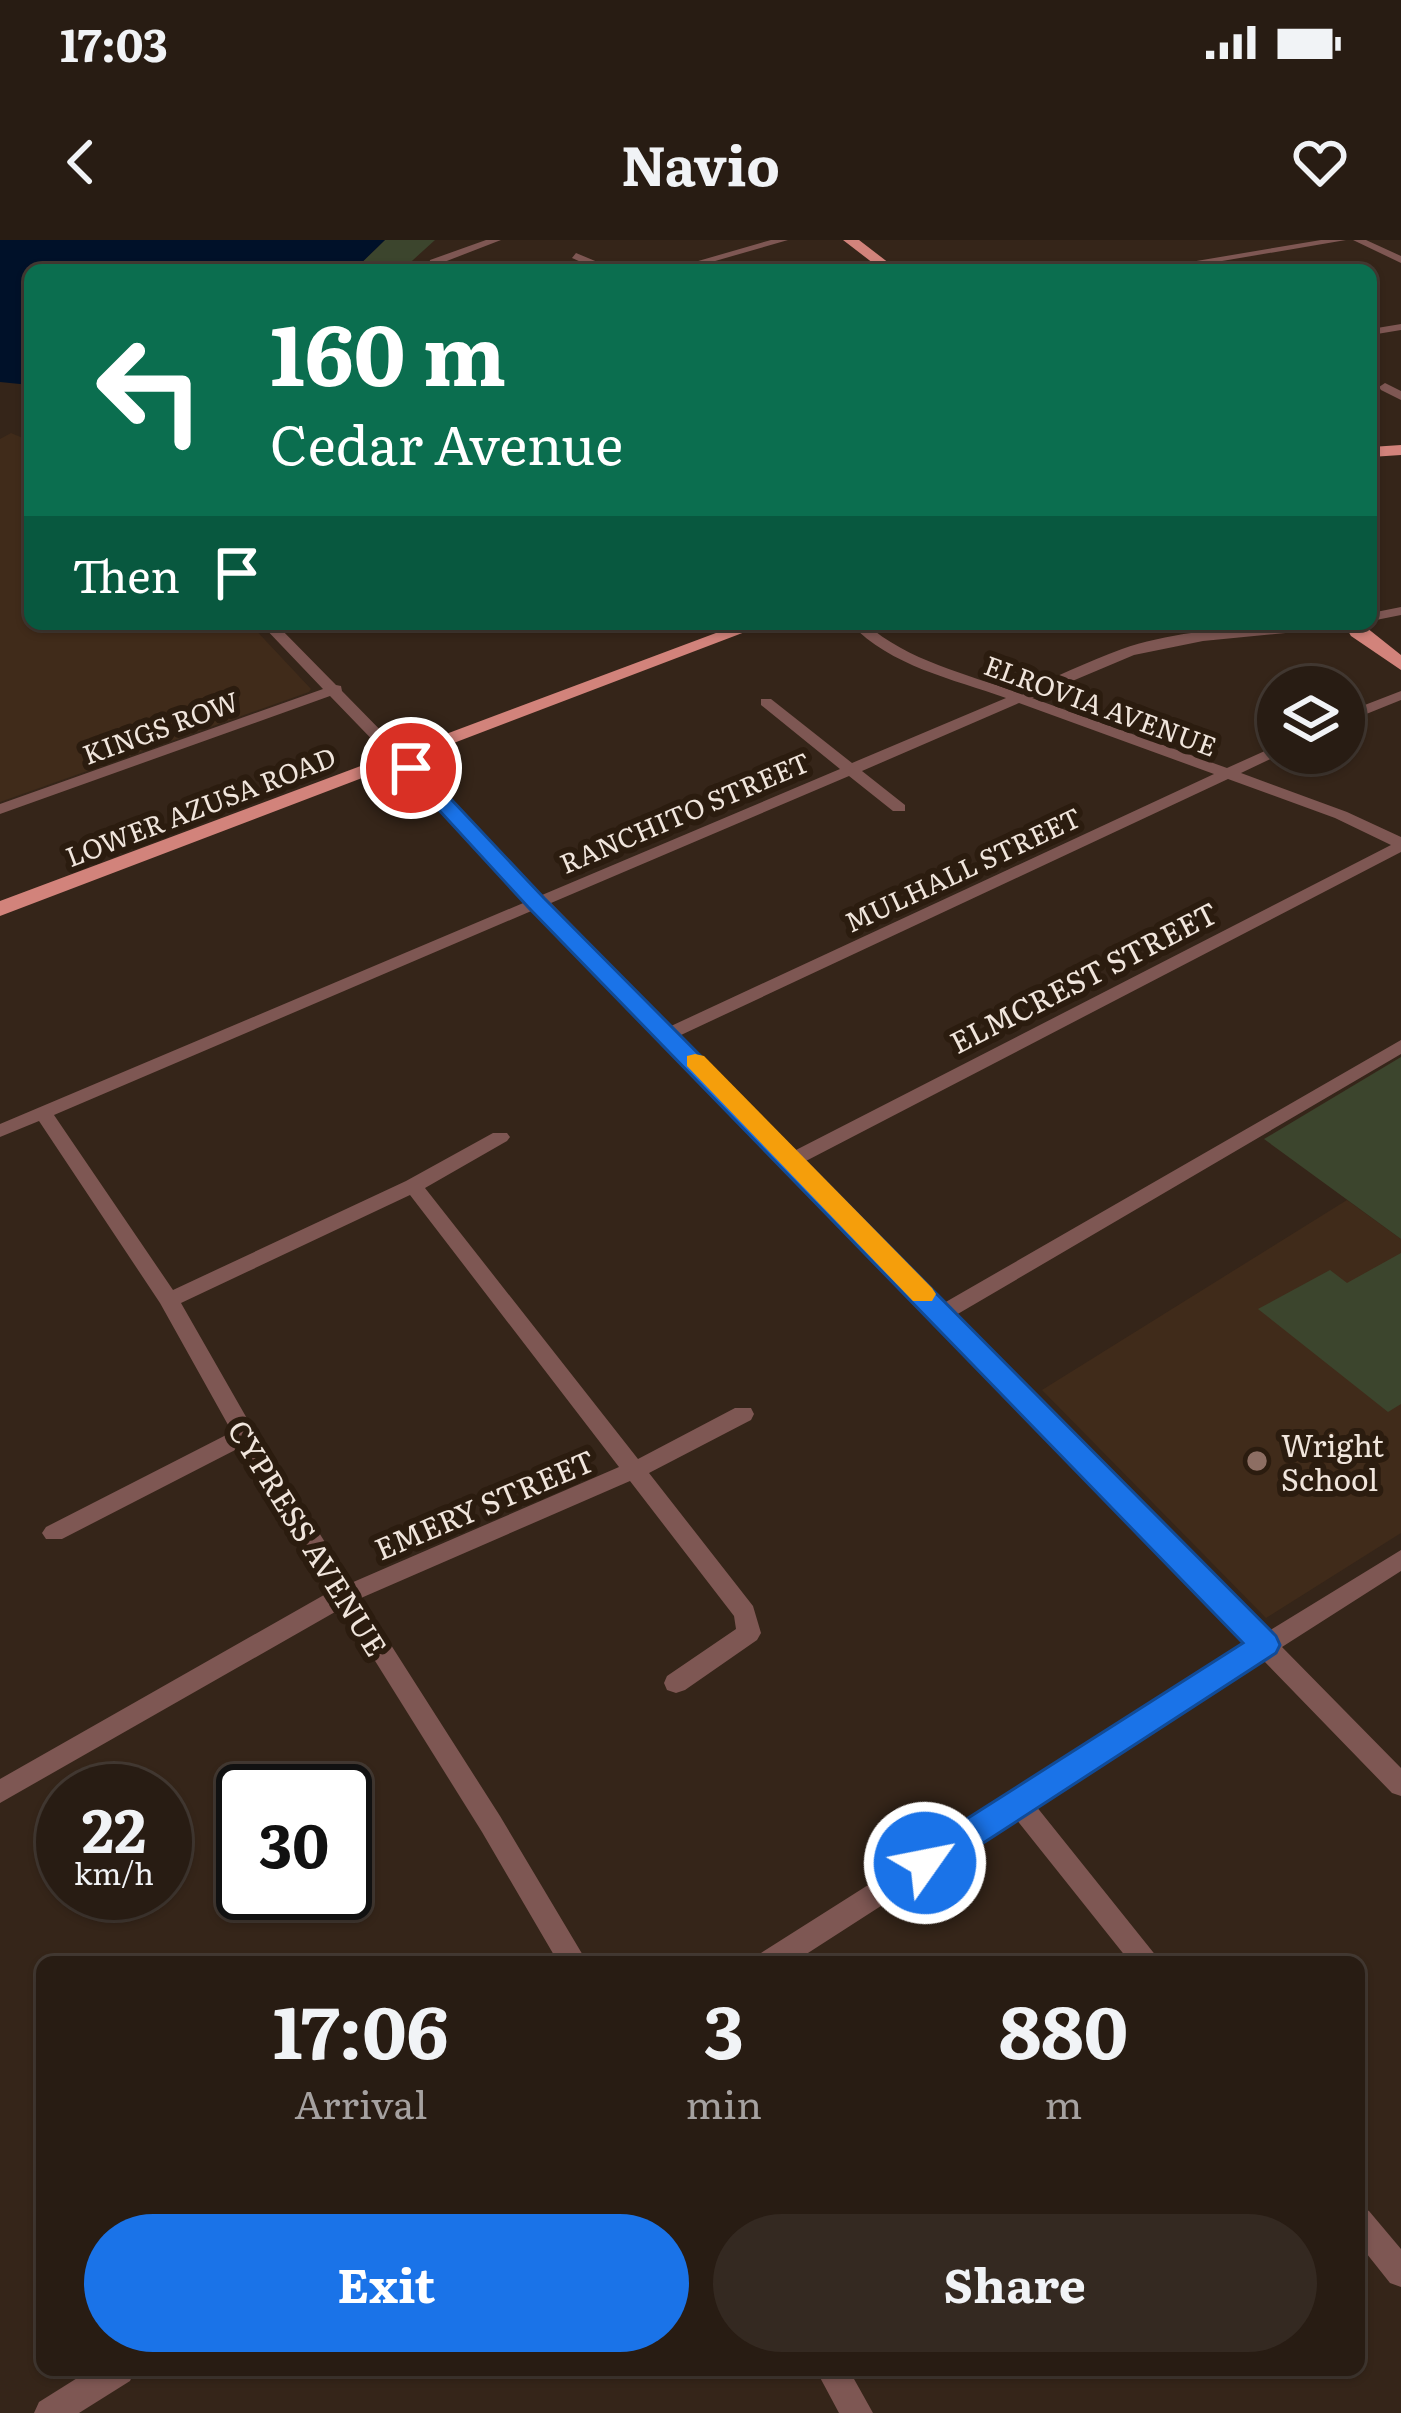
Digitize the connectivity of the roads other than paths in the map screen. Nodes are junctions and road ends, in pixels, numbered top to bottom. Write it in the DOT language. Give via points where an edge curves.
graph roads {
  1 [pos="496,240"];
  2 [pos="783,240"];
  3 [pos="832,240"];
  4 [pos="850,240"];
  5 [pos="1341,240"];
  6 [pos="1358,240"];
  7 [pos="735,253"];
  8 [pos="576,256"];
  9 [pos="1401,260"];
  10 [pos="439,264"];
  11 [pos="594,264"];
  12 [pos="695,264"];
  13 [pos="748,264"];
  14 [pos="863,264"];
  15 [pos="883,264"];
  16 [pos="1187,264"];
  17 [pos="1385,386"];
  18 [pos="1401,396"];
  19 [pos="274,630"];
  20 [pos="741,630"];
  21 [pos="865,630"];
  22 [pos="1284,630"];
  23 [pos="1357,630"];
  24 [pos="1368,630"];
  25 [pos="1401,649"];
  26 [pos="1401,664"];
  27 [pos="335,689"];
  28 [pos="1401,695"];
  29 [pos="1016,699"];
  30 [pos="766,702"];
  31 [pos="1365,710"];
  32 [pos="402,758"];
  33 [pos="1257,760"];
  34 [pos="852,770"];
  35 [pos="1226,776"];
  36 [pos="899,808"];
  37 [pos="0,809"];
  38 [pos="1401,845"];
  39 [pos="536,902"];
  40 [pos="0,910"];
  41 [pos="669,1034"];
  42 [pos="1401,1046"];
  43 [pos="43,1113"];
  44 [pos="0,1131"];
  45 [pos="500,1137"];
  46 [pos="792,1160"];
  47 [pos="412,1186"];
  48 [pos="169,1300"];
  49 [pos="942,1314"];
  50 [pos="742,1414"];
  51 [pos="245,1435"];
  52 [pos="635,1470"];
  53 [pos="54,1533"];
  54 [pos="1401,1559"];
  55 [pos="343,1596"];
  56 [pos="1264,1645"];
  57 [pos="676,1683"];
  58 [pos="1401,1785"];
  59 [pos="0,1792"];
  60 [pos="1018,1803"];
  61 [pos="569,1956"];
  62 [pos="780,1956"];
  63 [pos="1142,1956"];
  64 [pos="1365,2228"];
  65 [pos="1401,2272"];
  66 [pos="109,2376"];
  67 [pos="835,2376"];
  68 [pos="50,2413"];
  69 [pos="857,2413"];
  1 -- 10 [label="street"];
  2 -- 7 [label="street"];
  3 -- 14 [label="main road"];
  4 -- 15 [label="main road"];
  5 -- 16 [label="street"];
  6 -- 9 [label="street"];
  7 -- 12 [label="street"];
  7 -- 13 [label="street"];
  8 -- 11 [label="street"];
  17 -- 18 [label="street"];
  19 -- 27 [label="street"];
  20 -- 32 [label="main road, LOWER AZUSA ROAD"];
  21 -- 29 [label="street, ELROVIA AVENUE" via="904,656"];
  22 -- 29 [label="street, RANCHITO STREET" via="1130,651"];
  23 -- 26 [label="main road"];
  24 -- 25 [label="main road"];
  27 -- 32 [label="street"];
  27 -- 37 [label="street, KINGS ROW"];
  28 -- 31 [label="street"];
  29 -- 34 [label="street, RANCHITO STREET"];
  29 -- 35 [label="street, ELROVIA AVENUE"];
  30 -- 34 [label="street"];
  32 -- 39 [label="street"];
  32 -- 40 [label="main road, LOWER AZUSA ROAD"];
  33 -- 35 [label="street, MULHALL STREET"];
  34 -- 36 [label="street"];
  34 -- 39 [label="street, RANCHITO STREET"];
  35 -- 38 [label="street, ELROVIA AVENUE" via="1357,821"];
  35 -- 41 [label="street, MULHALL STREET"];
  38 -- 46 [label="street, ELMCREST STREET"];
  39 -- 41 [label="street"];
  39 -- 43 [label="street, RANCHITO STREET"];
  41 -- 46 [label="street"];
  42 -- 49 [label="street"];
  43 -- 44 [label="street, RANCHITO STREET"];
  43 -- 48 [label="street, CYPRESS AVENUE"];
  45 -- 47 [label="street"];
  46 -- 49 [label="street"];
  47 -- 48 [label="street"];
  47 -- 52 [label="street"];
  48 -- 51 [label="street, CYPRESS AVENUE"];
  49 -- 56 [label="street"];
  50 -- 52 [label="street, EMERY STREET"];
  51 -- 53 [label="street"];
  51 -- 55 [label="street, CYPRESS AVENUE"];
  52 -- 55 [label="street, EMERY STREET"];
  52 -- 57 [label="street" via="745,1613 749,1634"];
  54 -- 56 [label="street"];
  55 -- 59 [label="street, EMERY STREET"];
  55 -- 61 [label="street, CYPRESS AVENUE"];
  56 -- 58 [label="street"];
  56 -- 60 [label="street"];
  60 -- 62 [label="street"];
  60 -- 63 [label="street"];
  64 -- 65 [label="street"];
  66 -- 68 [label="street"];
  67 -- 69 [label="street"];
}
